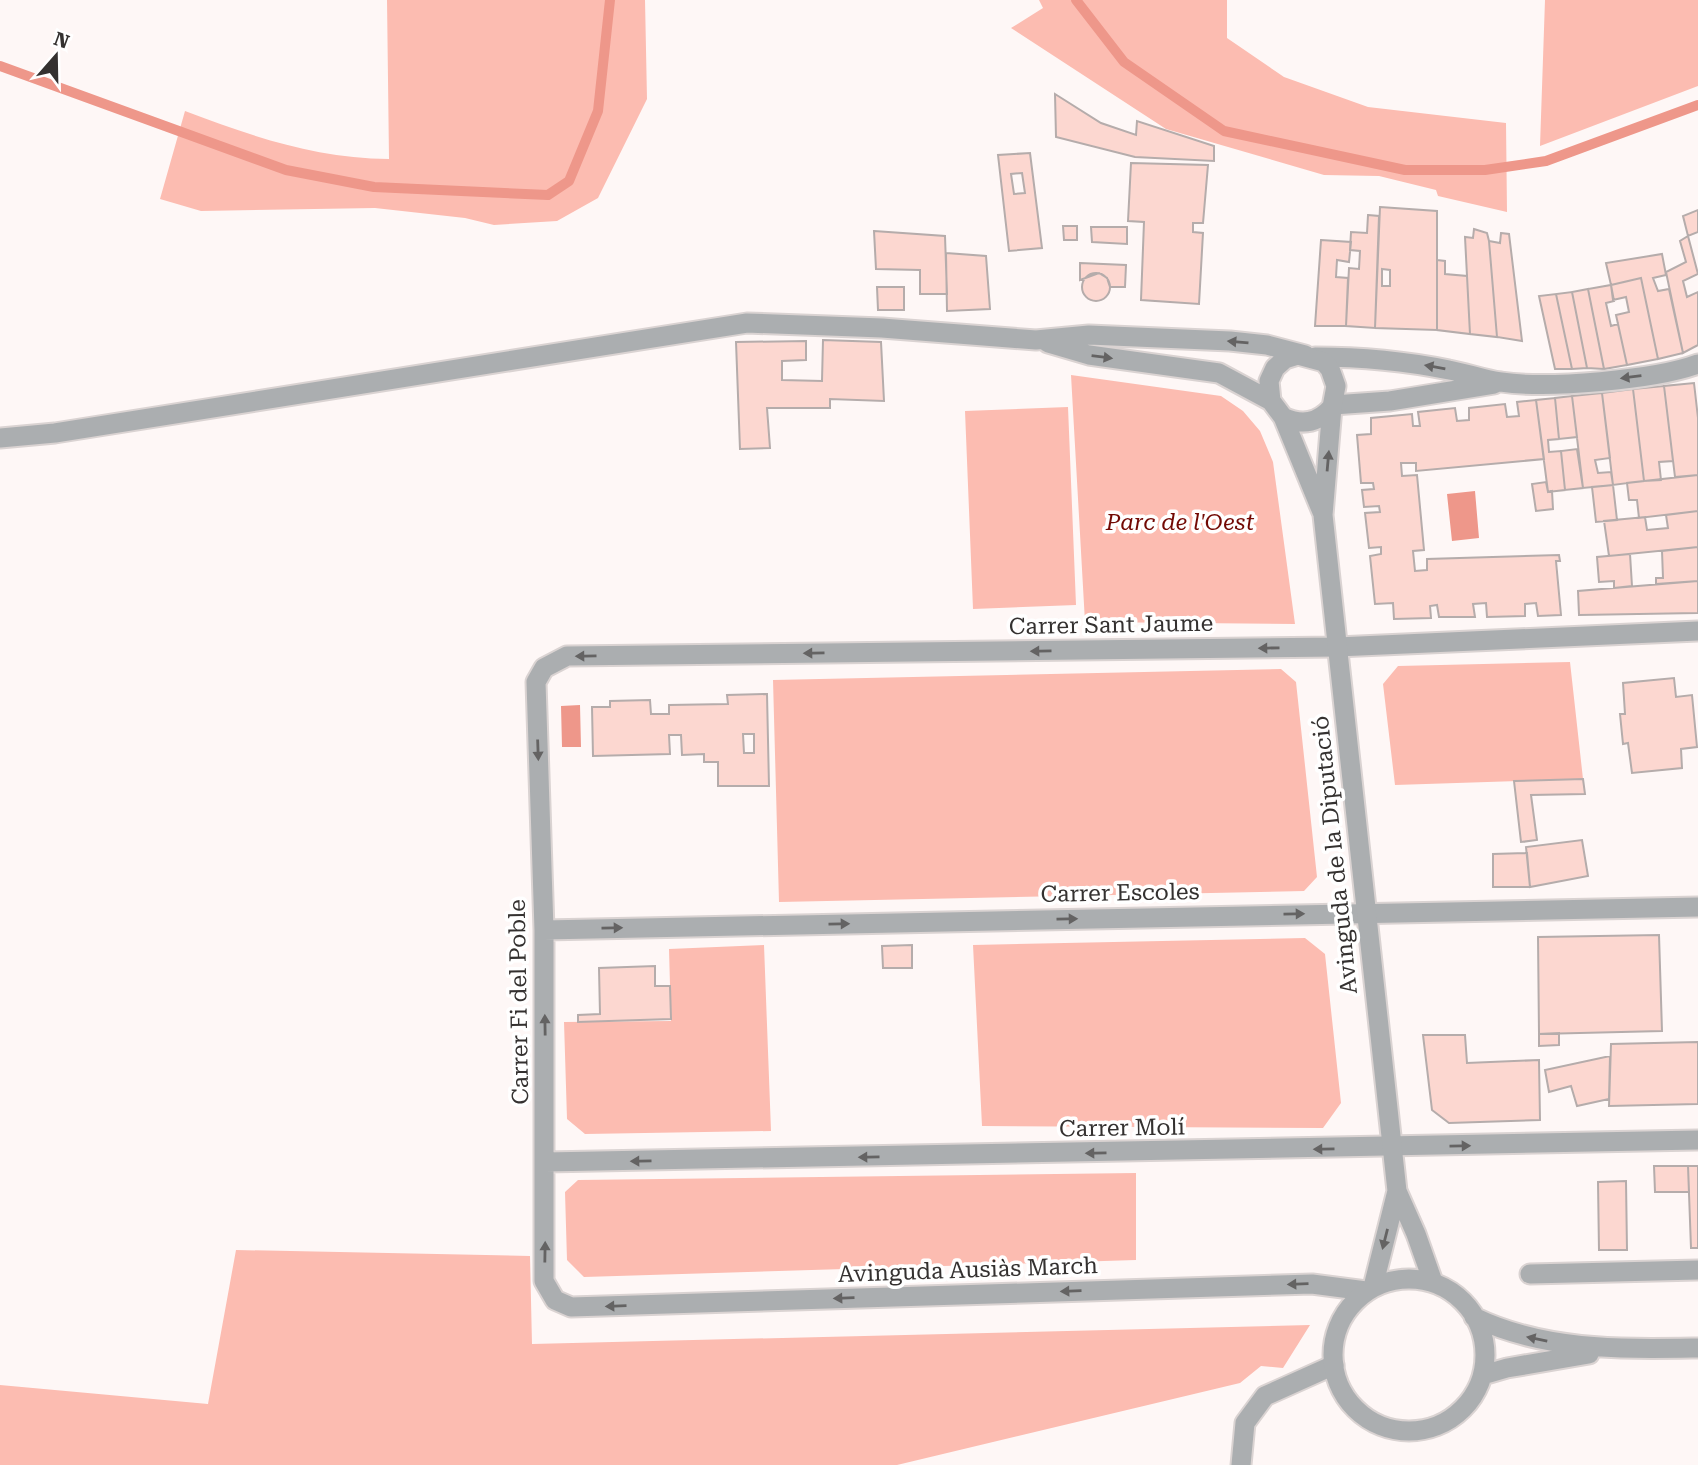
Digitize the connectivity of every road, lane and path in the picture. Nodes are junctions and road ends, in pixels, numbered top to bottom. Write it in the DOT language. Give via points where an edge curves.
graph roads {
  1 [pos="1037,340"];
  2 [pos="1310,356"];
  3 [pos="1698,364"];
  4 [pos="1502,383"];
  5 [pos="1332,406"];
  6 [pos="1277,409"];
  7 [pos="0,438"];
  8 [pos="1323,515"];
  9 [pos="1698,631"];
  10 [pos="1337,647"];
  11 [pos="536,682"];
  12 [pos="1698,907"];
  13 [pos="1366,912"];
  14 [pos="544,930"];
  15 [pos="1698,1140"];
  16 [pos="1392,1147"];
  17 [pos="546,1163"];
  18 [pos="1396,1191"];
  19 [pos="1698,1270"];
  20 [pos="1530,1274"];
  21 [pos="1433,1282"];
  22 [pos="1370,1289"];
  23 [pos="572,1307"];
  24 [pos="1474,1317"];
  25 [pos="1698,1348"];
  26 [pos="1629,1349"];
  27 [pos="1334,1365"];
  28 [pos="1483,1375"];
  29 [pos="1241,1465"];
  2 -- 1 [label="street, one-way" via="1230,341 1089,335"];
  1 -- 6 [label="street, one-way" via="1089,355 1219,373"];
  1 -- 7 [label="street" via="747,323 69,431"];
  4 -- 2 [label="street, one-way" via="1420,364"];
  2 -- 5 [label="street" via="1334,377"];
  2 -- 6 [label="street" via="1291,356 1275,369 1269,381"];
  3 -- 4 [label="street, one-way" via="1608,380"];
  4 -- 5 [label="street"];
  5 -- 6 [label="street" via="1310,422 1300,423"];
  8 -- 5 [label="street, Avinguda de la Diputació, one-way"];
  6 -- 8 [label="street, Avinguda de la Diputació"];
  8 -- 10 [label="street, Avinguda de la Diputació"];
  9 -- 10 [label="street, Carrer Sant Jaume"];
  10 -- 11 [label="street, Carrer Sant Jaume, one-way" via="567,656 544,668"];
  10 -- 13 [label="street, Avinguda de la Diputació"];
  11 -- 14 [label="street, Carrer Fi del Poble, one-way"];
  12 -- 13 [label="street, Carrer Escoles"];
  14 -- 13 [label="street, Carrer Escoles, one-way"];
  13 -- 16 [label="street, Avinguda de la Diputació"];
  17 -- 14 [label="street, Carrer Fi del Poble, one-way"];
  16 -- 15 [label="street, Carrer Molí, one-way"];
  16 -- 17 [label="street, Carrer Molí, one-way"];
  16 -- 18 [label="street, Avinguda de la Diputació"];
  23 -- 17 [label="street, Carrer Fi del Poble, one-way" via="555,1300 544,1281"];
  18 -- 21 [label="street"];
  18 -- 22 [label="street, one-way"];
  19 -- 20 [label="street"];
  21 -- 22 [label="street" via="1403,1279"];
  21 -- 24 [label="street" via="1463,1300"];
  22 -- 23 [label="street, Avinguda Ausiàs March, one-way" via="1312,1284"];
  22 -- 27 [label="street" via="1350,1306 1339,1324"];
  26 -- 24 [label="street, one-way" via="1542,1340 1500,1330"];
  24 -- 28 [label="street" via="1483,1333"];
  25 -- 26 [label="street"];
  26 -- 28 [label="street"];
  27 -- 28 [label="street" via="1345,1394 1365,1417 1404,1430 1444,1423 1461,1411"];
  27 -- 29 [label="street" via="1265,1395 1245,1423"];
}
